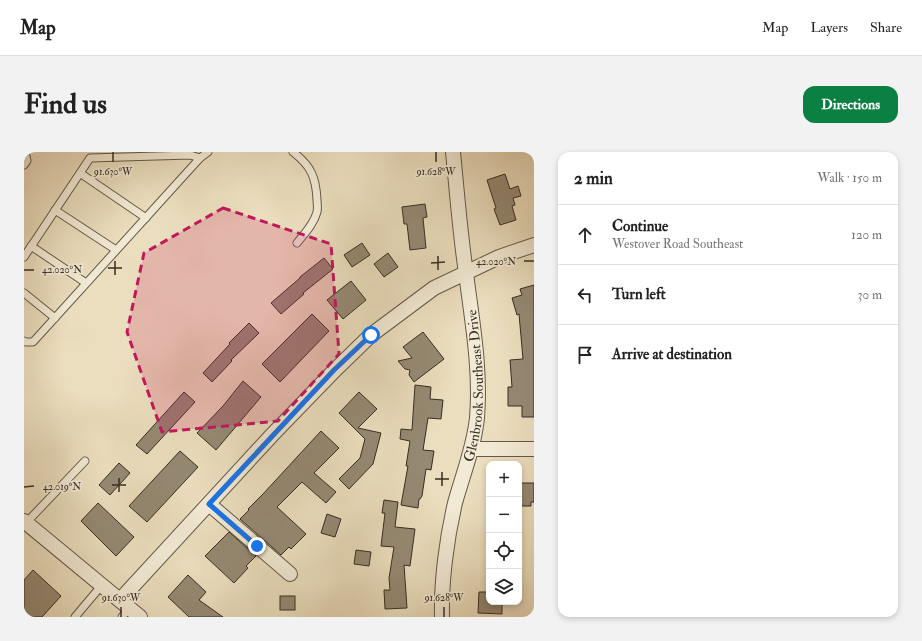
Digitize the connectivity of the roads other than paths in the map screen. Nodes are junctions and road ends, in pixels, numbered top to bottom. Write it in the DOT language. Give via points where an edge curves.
graph roads {
  1 [pos="208,152"];
  2 [pos="293,152"];
  3 [pos="453,152"];
  4 [pos="24,155"];
  5 [pos="200,158"];
  6 [pos="24,165"];
  7 [pos="80,173"];
  8 [pos="55,210"];
  9 [pos="146,218"];
  10 [pos="297,243"];
  11 [pos="534,245"];
  12 [pos="31,246"];
  13 [pos="116,250"];
  14 [pos="24,257"];
  15 [pos="466,272"];
  16 [pos="86,283"];
  17 [pos="24,293"];
  18 [pos="55,318"];
  19 [pos="24,341"];
  20 [pos="472,449"];
  21 [pos="534,449"];
  22 [pos="85,461"];
  23 [pos="209,504"];
  24 [pos="25,522"];
  25 [pos="290,574"];
  26 [pos="102,585"];
  27 [pos="128,610"];
  28 [pos="75,617"];
  29 [pos="442,617"];
  1 -- 5 [label="lane"];
  2 -- 10 [label="lane" via="304,160 312,172 316,186 317,212 310,227"];
  3 -- 15 [label="street, Glenbrook Southeast Drive"];
  4 -- 6 [label="lane" via="27,161"];
  5 -- 7 [label="lane" via="190,155 90,158"];
  5 -- 9 [label="lane"];
  7 -- 8 [label="lane"];
  7 -- 9 [label="lane"];
  8 -- 12 [label="lane"];
  8 -- 13 [label="lane"];
  9 -- 13 [label="lane"];
  11 -- 15 [label="street" via="499,256"];
  12 -- 14 [label="lane"];
  12 -- 16 [label="lane"];
  13 -- 16 [label="lane"];
  15 -- 20 [label="street, Glenbrook Southeast Drive" via="478,383 477,418"];
  15 -- 23 [label="street" via="434,288 371,335 334,370"];
  16 -- 18 [label="lane"];
  17 -- 18 [label="lane"];
  18 -- 19 [label="lane" via="33,342"];
  20 -- 21 [label="street"];
  20 -- 29 [label="street, Glenbrook Southeast Drive" via="455,503 447,544"];
  22 -- 24 [label="lane"];
  23 -- 25 [label="street"];
  23 -- 27 [label="street"];
  24 -- 26 [label="street"];
  26 -- 27 [label="street"];
  26 -- 28 [label="lane"];
}
